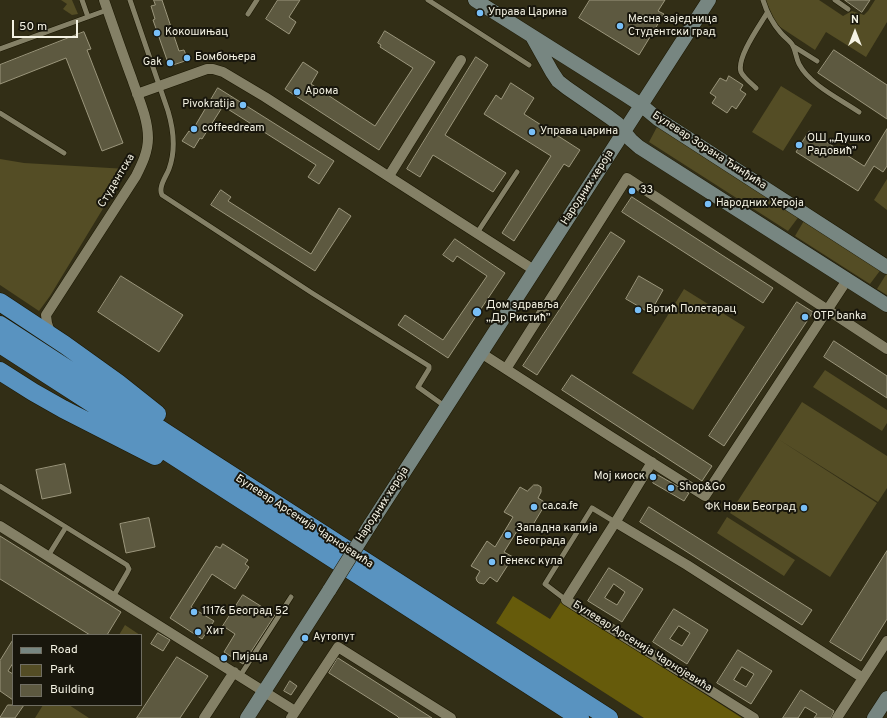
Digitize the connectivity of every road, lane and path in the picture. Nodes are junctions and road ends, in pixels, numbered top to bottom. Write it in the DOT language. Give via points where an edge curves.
graph roads {
  1 [pos="82,0"];
  2 [pos="130,0"];
  3 [pos="257,0"];
  4 [pos="428,0"];
  5 [pos="475,0"];
  6 [pos="763,0"];
  7 [pos="835,0"];
  8 [pos="705,1"];
  9 [pos="103,8"];
  10 [pos="848,9"];
  11 [pos="767,13"];
  12 [pos="248,14"];
  13 [pos="88,17"];
  14 [pos="531,36"];
  15 [pos="793,46"];
  16 [pos="0,49"];
  17 [pos="461,60"];
  18 [pos="817,61"];
  19 [pos="529,65"];
  20 [pos="160,86"];
  21 [pos="756,88"];
  22 [pos="137,94"];
  23 [pos="641,105"];
  24 [pos="859,112"];
  25 [pos="0,113"];
  26 [pos="624,132"];
  27 [pos="64,153"];
  28 [pos="517,172"];
  29 [pos="389,176"];
  30 [pos="477,233"];
  31 [pos="887,267"];
  32 [pos="534,270"];
  33 [pos="847,280"];
  34 [pos="0,302"];
  35 [pos="887,305"];
  36 [pos="828,310"];
  37 [pos="46,315"];
  38 [pos="26,319"];
  39 [pos="0,324"];
  40 [pos="51,335"];
  41 [pos="0,344"];
  42 [pos="887,348"];
  43 [pos="481,353"];
  44 [pos="506,369"];
  45 [pos="0,371"];
  46 [pos="446,407"];
  47 [pos="195,461"];
  48 [pos="652,462"];
  49 [pos="0,486"];
  50 [pos="615,522"];
  51 [pos="0,526"];
  52 [pos="66,527"];
  53 [pos="48,556"];
  54 [pos="113,597"];
  55 [pos="291,597"];
  56 [pos="566,600"];
  57 [pos="887,641"];
  58 [pos="237,674"];
  59 [pos="863,678"];
  60 [pos="264,692"];
  61 [pos="887,698"];
  62 [pos="293,715"];
  63 [pos="204,718"];
  64 [pos="247,718"];
  65 [pos="450,718"];
  66 [pos="580,718"];
  67 [pos="609,718"];
  68 [pos="754,718"];
  69 [pos="837,718"];
  70 [pos="874,718"];
  1 -- 13 [label="lane"];
  2 -- 20 [label="lane"];
  3 -- 12 [label="lane"];
  4 -- 19 [label="lane"];
  5 -- 14 [label="street, Булевар Зорана Ђинђића"];
  6 -- 11 [label="lane"];
  7 -- 10 [label="lane"];
  8 -- 23 [label="street, Народних хероја"];
  9 -- 13 [label="lane"];
  9 -- 22 [label="street, Студентска"];
  11 -- 15 [label="lane"];
  11 -- 21 [label="lane" via="744,51 740,64 744,76"];
  13 -- 16 [label="lane"];
  14 -- 23 [label="street, Булевар Зорана Ђинђића"];
  14 -- 26 [label="street, Булевар Зорана Ђинђића" via="558,80 617,123"];
  15 -- 18 [label="lane"];
  15 -- 24 [label="lane" via="804,72"];
  17 -- 29 [label="street"];
  20 -- 22 [label="street"];
  20 -- 29 [label="street" via="207,69 224,72"];
  20 -- 46 [label="lane" via="174,138 171,164 161,194 429,366 418,387"];
  22 -- 37 [label="street, Студентска" via="147,129 144,159 136,176"];
  23 -- 26 [label="street, Народних хероја"];
  23 -- 31 [label="street, Булевар Зорана Ђинђића" via="658,119"];
  25 -- 27 [label="lane"];
  26 -- 32 [label="street, Народних хероја"];
  26 -- 33 [label="street, Булевар Зорана Ђинђића" via="639,147"];
  28 -- 30 [label="lane"];
  29 -- 30 [label="street"];
  30 -- 32 [label="street"];
  32 -- 43 [label="street, Народних хероја"];
  33 -- 35 [label="street, Булевар Зорана Ђинђића"];
  33 -- 36 [label="street"];
  34 -- 38 [label="highway"];
  36 -- 42 [label="street"];
  36 -- 44 [label="street" via="627,178"];
  36 -- 48 [label="street" via="705,496"];
  37 -- 38 [label="street"];
  37 -- 40 [label="street"];
  38 -- 40 [label="highway"];
  39 -- 47 [label="highway, Булевар Арсенија Чарнојевића"];
  40 -- 47 [label="highway" via="118,383 191,442 197,449"];
  41 -- 47 [label="highway, Булевар Арсенија Чарнојевића"];
  43 -- 44 [label="street"];
  43 -- 46 [label="street, Народних хероја"];
  44 -- 48 [label="street"];
  45 -- 47 [label="highway" via="57,405 162,460 178,465"];
  46 -- 60 [label="street, Народних хероја, bridge"];
  47 -- 66 [label="highway, Булевар Арсенија Чарнојевића"];
  47 -- 67 [label="highway, Булевар Арсенија Чарнојевића"];
  48 -- 50 [label="street, Булевар Арсенија Чарнојевића"];
  49 -- 52 [label="lane"];
  50 -- 56 [label="street, Булевар Арсенија Чарнојевића"];
  50 -- 56 [label="lane" via="592,508 545,584"];
  50 -- 59 [label="street"];
  51 -- 53 [label="street"];
  52 -- 53 [label="lane"];
  52 -- 54 [label="lane" via="127,566 129,569"];
  53 -- 54 [label="street"];
  54 -- 58 [label="street"];
  55 -- 58 [label="lane"];
  56 -- 68 [label="street, Булевар Арсенија Чарнојевића"];
  57 -- 59 [label="street"];
  58 -- 60 [label="street"];
  58 -- 63 [label="street"];
  59 -- 69 [label="street"];
  60 -- 62 [label="street"];
  60 -- 64 [label="street, Народних хероја"];
  61 -- 70 [label="street"];
  62 -- 65 [label="street" via="338,647"];
}
